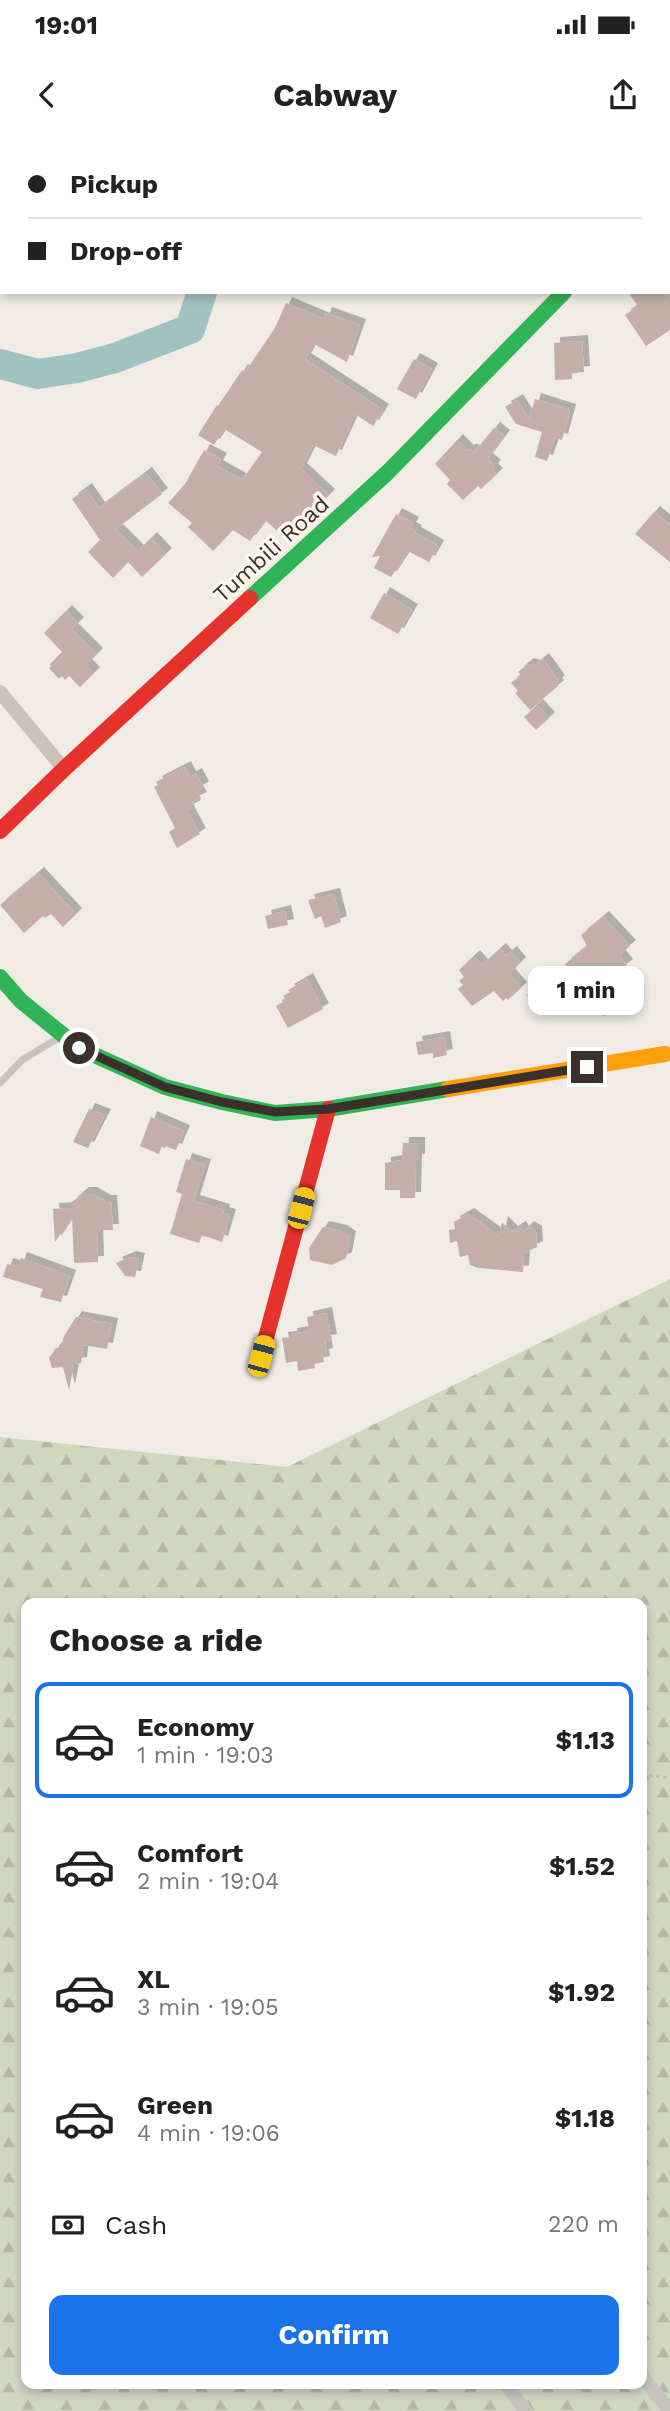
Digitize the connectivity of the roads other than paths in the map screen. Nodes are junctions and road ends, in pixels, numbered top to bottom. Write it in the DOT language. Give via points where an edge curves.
graph roads {
  1 [pos="563,294"];
  2 [pos="0,692"];
  3 [pos="64,769"];
  4 [pos="0,831"];
  5 [pos="0,977"];
  6 [pos="64,1035"];
  7 [pos="668,1054"];
  8 [pos="0,1083"];
  9 [pos="328,1109"];
  10 [pos="261,1356"];
  11 [pos="647,2382"];
  12 [pos="510,2389"];
  13 [pos="525,2411"];
  14 [pos="670,2411"];
  1 -- 3 [label="street, Tumbili Road" via="388,472"];
  2 -- 3 [label="street"];
  3 -- 4 [label="street, Tumbili Road"];
  5 -- 6 [label="street"];
  6 -- 8 [label="lane" via="22,1060"];
  6 -- 9 [label="street" via="79,1048 165,1087 275,1112"];
  7 -- 9 [label="street"];
  9 -- 10 [label="street"];
  11 -- 14 [label="street"];
  12 -- 13 [label="street"];
}
